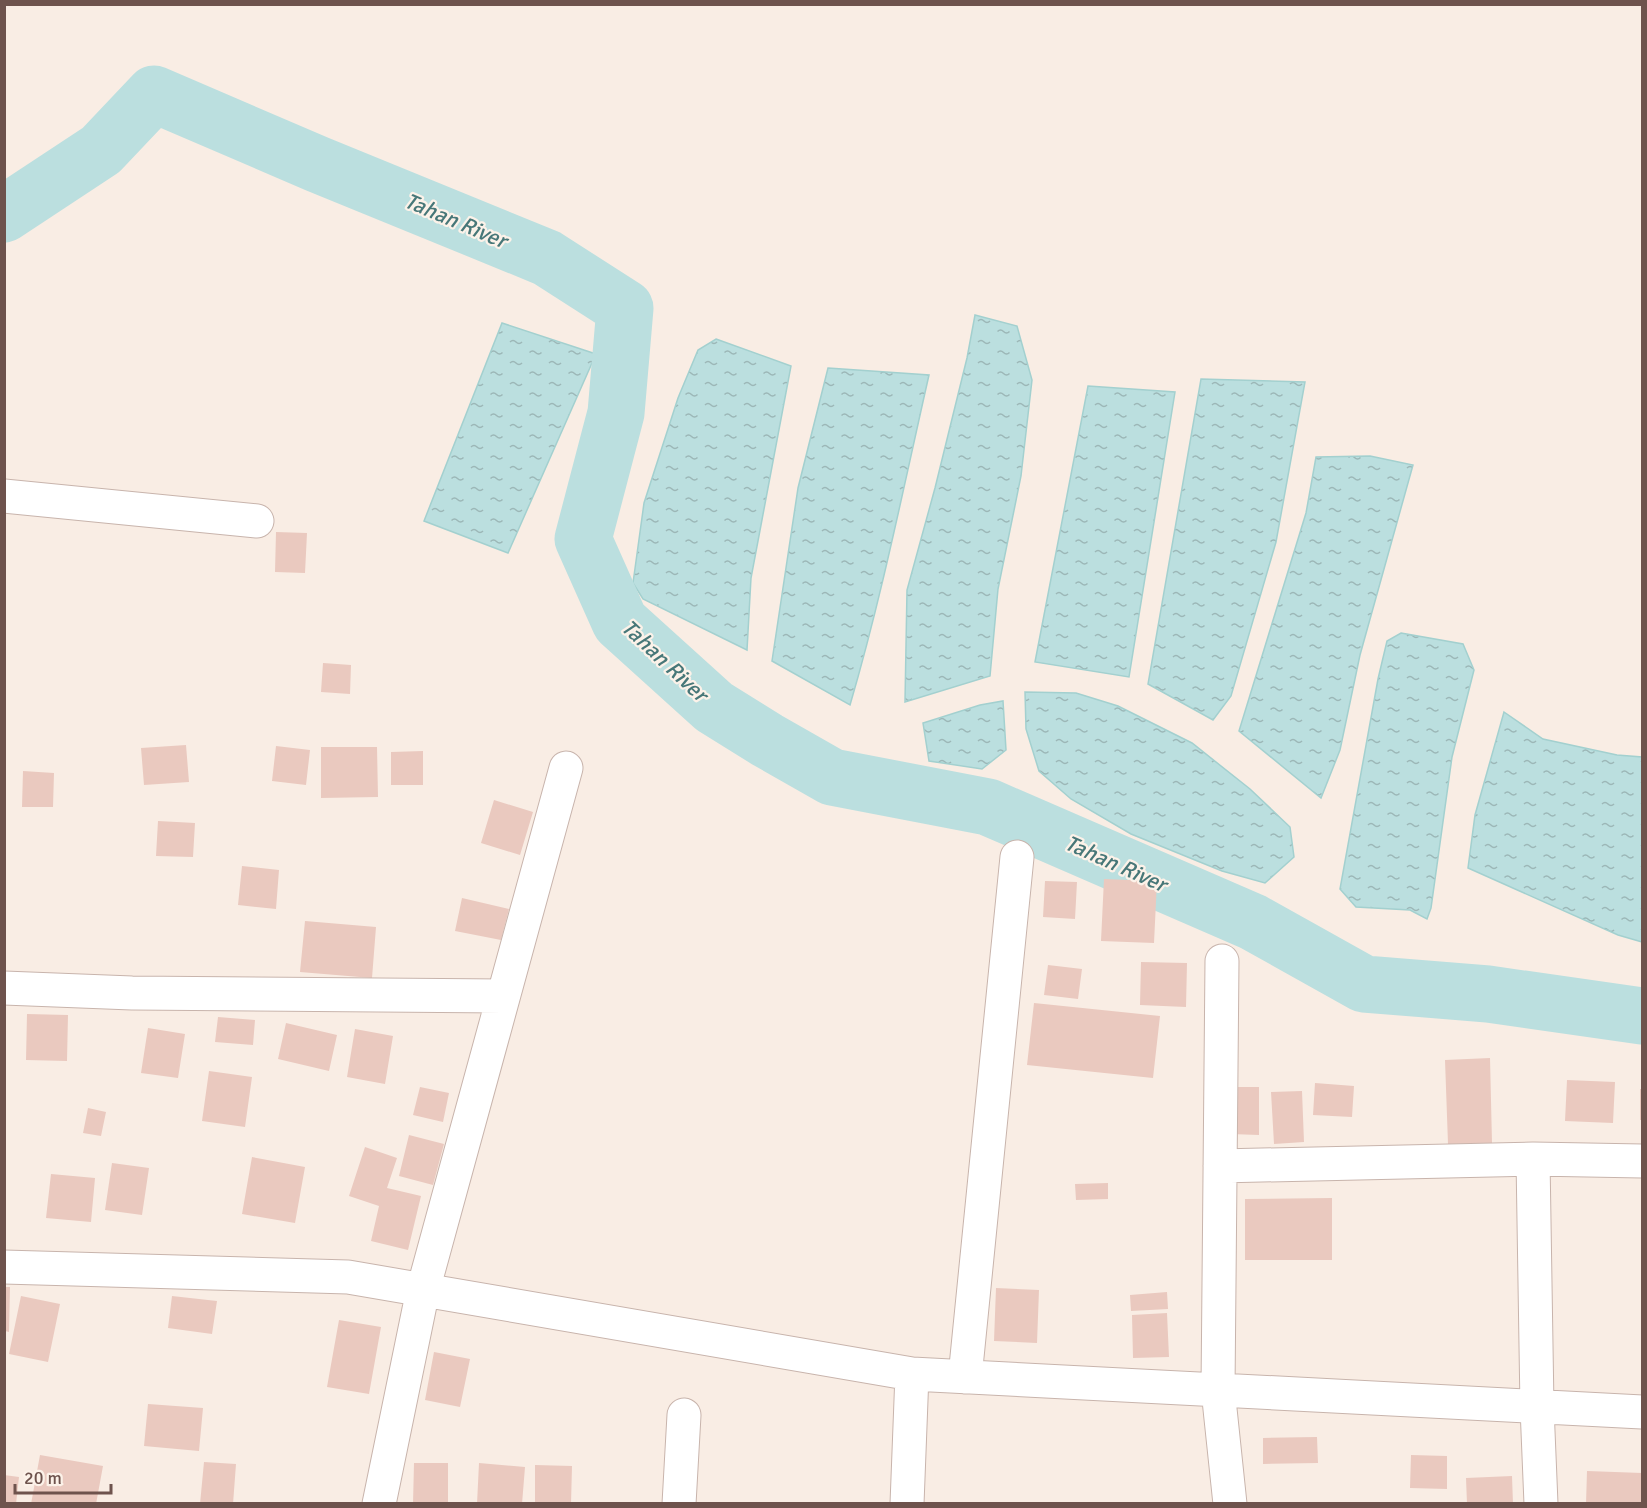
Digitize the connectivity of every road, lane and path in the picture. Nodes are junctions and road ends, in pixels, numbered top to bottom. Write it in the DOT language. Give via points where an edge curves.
graph roads {
  1 [pos="4,496"];
  2 [pos="257,521"];
  3 [pos="566,768"];
  4 [pos="1017,857"];
  5 [pos="1222,961"];
  6 [pos="4,988"];
  7 [pos="503,996"];
  8 [pos="1533,1159"];
  9 [pos="1642,1161"];
  10 [pos="1220,1166"];
  11 [pos="4,1267"];
  12 [pos="423,1290"];
  13 [pos="912,1374"];
  14 [pos="965,1377"];
  15 [pos="1218,1390"];
  16 [pos="1537,1407"];
  17 [pos="1642,1412"];
  18 [pos="684,1415"];
  19 [pos="379,1503"];
  20 [pos="679,1503"];
  21 [pos="907,1503"];
  22 [pos="1230,1503"];
  23 [pos="1541,1503"];
  1 -- 2 [label="street"];
  3 -- 7 [label="street"];
  4 -- 14 [label="street"];
  5 -- 10 [label="street"];
  6 -- 7 [label="street"];
  7 -- 12 [label="street"];
  8 -- 9 [label="street"];
  8 -- 10 [label="street"];
  8 -- 16 [label="street"];
  10 -- 15 [label="street"];
  11 -- 12 [label="street" via="348,1277"];
  12 -- 13 [label="street"];
  12 -- 19 [label="street"];
  13 -- 14 [label="street"];
  13 -- 21 [label="street"];
  14 -- 15 [label="street"];
  15 -- 16 [label="street"];
  15 -- 22 [label="street"];
  16 -- 17 [label="street"];
  16 -- 23 [label="street"];
  18 -- 20 [label="street"];
}
